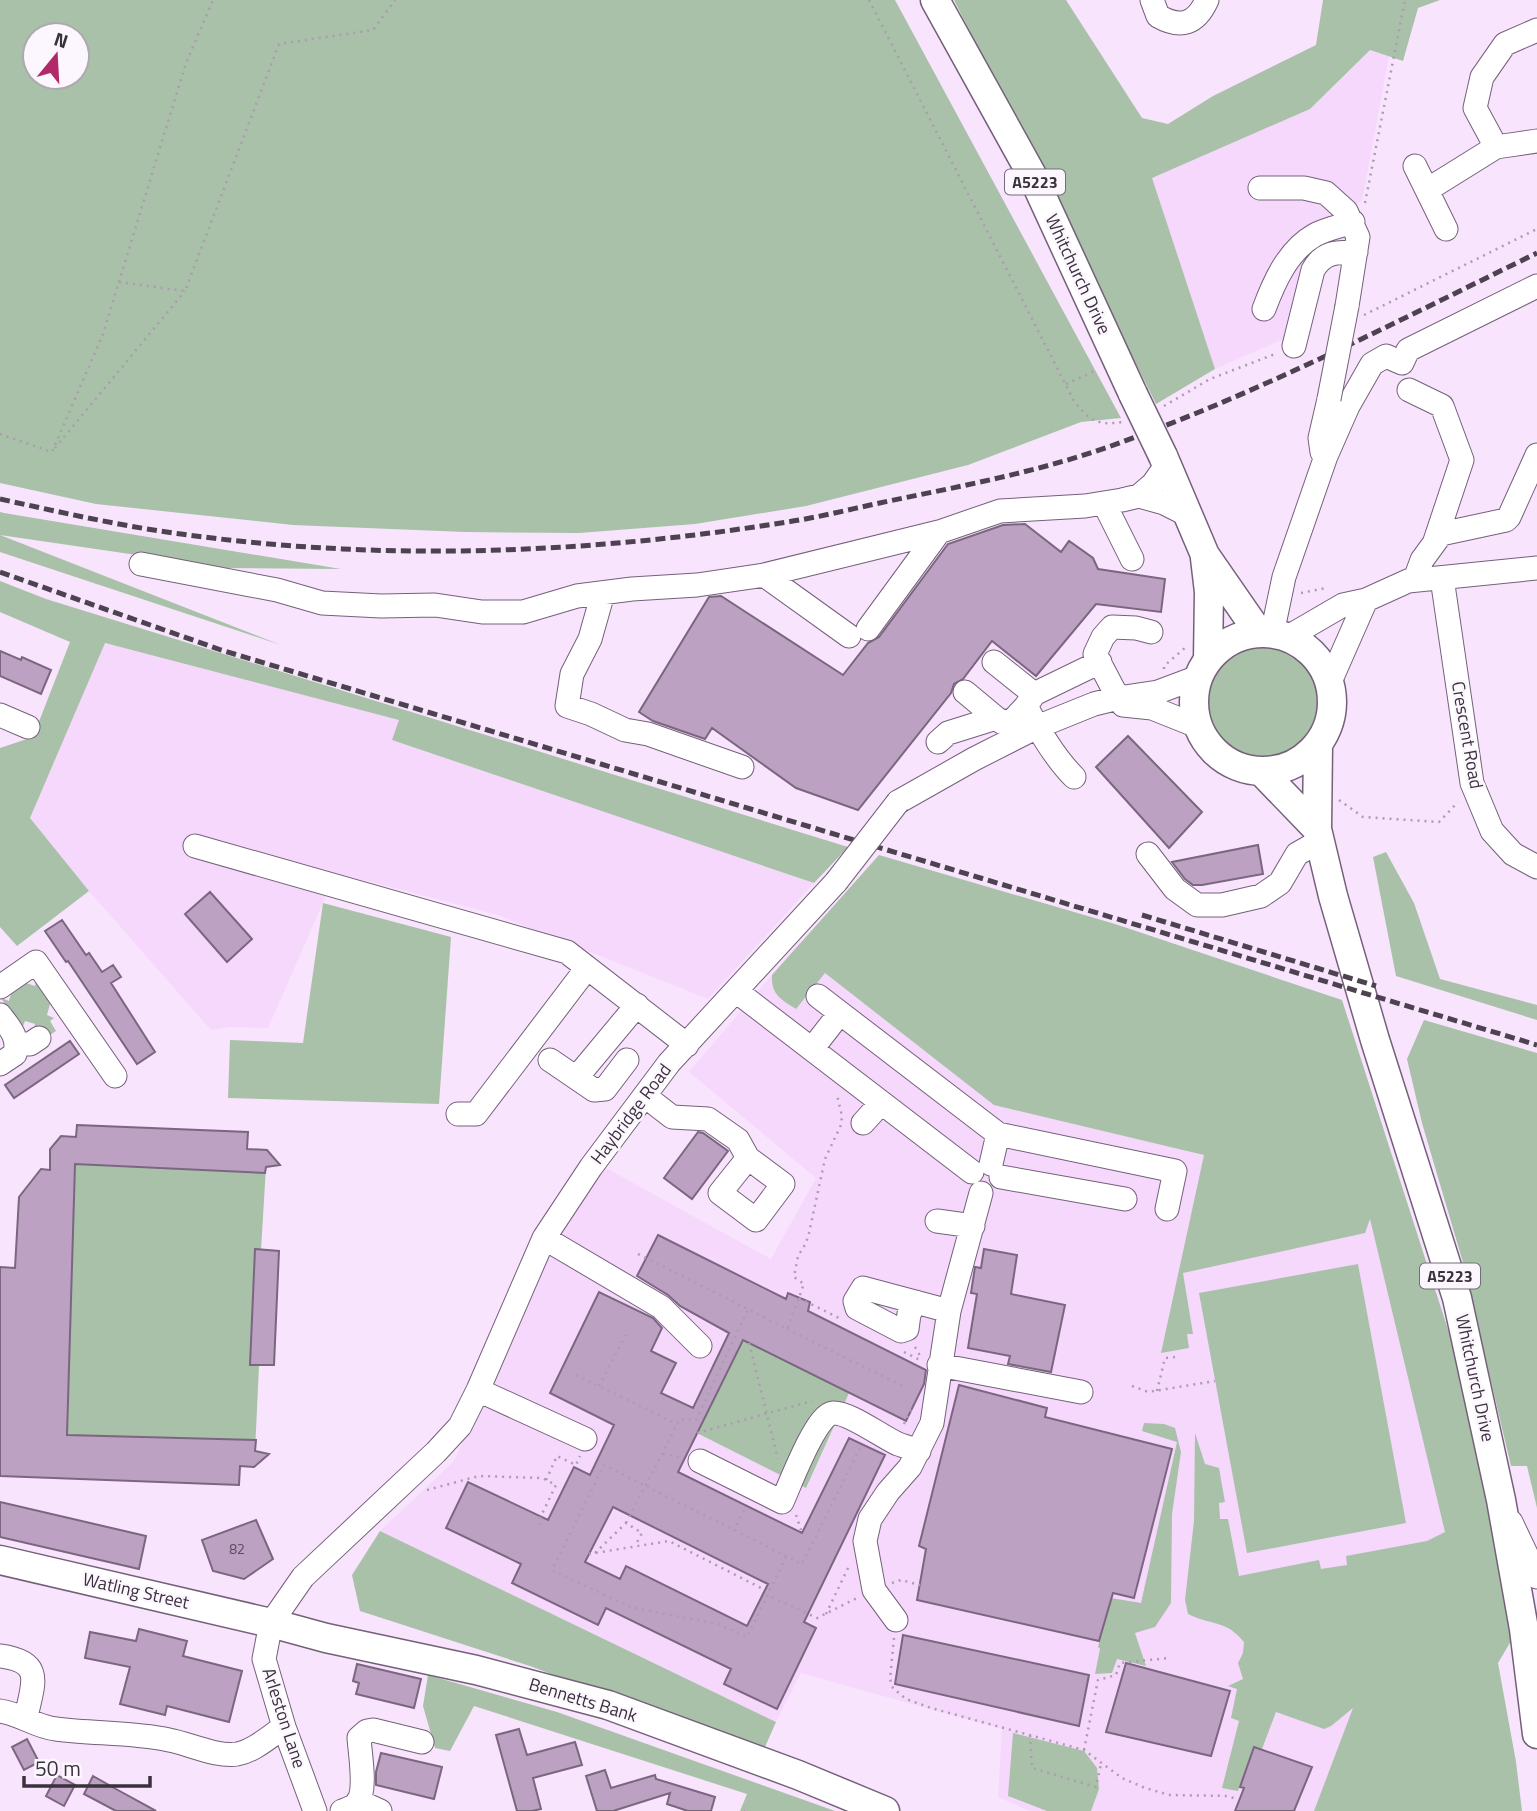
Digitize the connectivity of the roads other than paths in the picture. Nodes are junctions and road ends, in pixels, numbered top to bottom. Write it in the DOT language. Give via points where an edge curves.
graph roads {
  1 [pos="935,0"];
  2 [pos="1152,0"];
  3 [pos="1207,0"];
  4 [pos="1537,30"];
  5 [pos="1537,141"];
  6 [pos="1496,147"];
  7 [pos="1415,166"];
  8 [pos="1260,188"];
  9 [pos="1427,190"];
  10 [pos="1446,229"];
  11 [pos="1356,237"];
  12 [pos="1537,286"];
  13 [pos="1264,309"];
  14 [pos="1294,346"];
  15 [pos="1409,390"];
  16 [pos="1537,455"];
  17 [pos="1165,460"];
  18 [pos="1324,462"];
  19 [pos="1139,496"];
  20 [pos="1104,503"];
  21 [pos="1186,514"];
  22 [pos="939,532"];
  23 [pos="1435,541"];
  24 [pos="1205,555"];
  25 [pos="1132,559"];
  26 [pos="141,564"];
  27 [pos="1537,568"];
  28 [pos="764,575"];
  29 [pos="1442,578"];
  30 [pos="1415,579"];
  31 [pos="603,593"];
  32 [pos="1366,600"];
  33 [pos="1150,632"];
  34 [pos="1273,635"];
  35 [pos="994,662"];
  36 [pos="1100,662"];
  37 [pos="1203,668"];
  38 [pos="1329,684"];
  39 [pos="965,692"];
  40 [pos="1118,698"];
  41 [pos="1030,700"];
  42 [pos="1094,704"];
  43 [pos="0,715"];
  44 [pos="996,718"];
  45 [pos="1197,726"];
  46 [pos="28,727"];
  47 [pos="1037,727"];
  48 [pos="938,742"];
  49 [pos="1318,745"];
  50 [pos="742,767"];
  51 [pos="1262,772"];
  52 [pos="1074,777"];
  53 [pos="1319,835"];
  54 [pos="195,846"];
  55 [pos="1148,853"];
  56 [pos="1537,867"];
  57 [pos="587,968"];
  58 [pos="0,987"];
  59 [pos="736,991"];
  60 [pos="818,996"];
  61 [pos="637,1006"];
  62 [pos="840,1013"];
  63 [pos="0,1015"];
  64 [pos="46,1031"];
  65 [pos="686,1047"];
  66 [pos="812,1049"];
  67 [pos="550,1060"];
  68 [pos="627,1060"];
  69 [pos="0,1065"];
  70 [pos="115,1076"];
  71 [pos="577,1077"];
  72 [pos="647,1095"];
  73 [pos="881,1102"];
  74 [pos="458,1114"];
  75 [pos="863,1124"];
  76 [pos="998,1134"];
  77 [pos="748,1158"];
  78 [pos="986,1176"];
  79 [pos="1125,1199"];
  80 [pos="1167,1209"];
  81 [pos="937,1221"];
  82 [pos="973,1226"];
  83 [pos="544,1238"];
  84 [pos="916,1302"];
  85 [pos="949,1311"];
  86 [pos="700,1346"];
  87 [pos="939,1365"];
  88 [pos="478,1390"];
  89 [pos="1081,1392"];
  90 [pos="584,1445"];
  91 [pos="919,1451"];
  92 [pos="700,1461"];
  93 [pos="1501,1500"];
  94 [pos="0,1560"];
  95 [pos="1537,1577"];
  96 [pos="896,1620"];
  97 [pos="271,1623"];
  98 [pos="0,1656"];
  99 [pos="0,1711"];
  100 [pos="26,1717"];
  101 [pos="284,1727"];
  102 [pos="1537,1734"];
  103 [pos="422,1742"];
  104 [pos="350,1806"];
  105 [pos="315,1811"];
  106 [pos="380,1811"];
  107 [pos="885,1811"];
  1 -- 17 [label="main road, Whitchurch Drive / A5223, bridge" via="1032,175 1133,406"];
  2 -- 3 [label="street" via="1158,16 1172,24 1196,17"];
  4 -- 6 [label="street" via="1505,44 1482,77 1475,108"];
  5 -- 6 [label="street"];
  6 -- 9 [label="street"];
  7 -- 9 [label="street"];
  8 -- 11 [label="street" via="1326,192 1346,211"];
  9 -- 10 [label="street"];
  11 -- 13 [label="street" via="1315,235 1293,254"];
  11 -- 14 [label="street" via="1318,261"];
  11 -- 18 [label="street, bridge" via="1350,313 1320,439"];
  12 -- 18 [label="street" via="1408,350 1402,363 1385,356 1372,364"];
  15 -- 23 [label="street" via="1443,406 1462,460"];
  16 -- 23 [label="street" via="1506,520 1441,534"];
  17 -- 19 [label="street" via="1153,484"];
  17 -- 21 [label="main road, Whitchurch Drive / A5223"];
  18 -- 34 [label="street" via="1284,577"];
  19 -- 20 [label="street"];
  19 -- 21 [label="street"];
  20 -- 22 [label="street" via="1000,512"];
  20 -- 25 [label="street"];
  21 -- 24 [label="main road, Whitchurch Drive / A5223"];
  22 -- 28 [label="street"];
  22 -- 28 [label="street" via="858,633"];
  23 -- 30 [label="street"];
  24 -- 34 [label="main road, Whitchurch Drive / A5223"];
  24 -- 37 [label="main road, Whitchurch Drive / A5223" via="1209,592"];
  26 -- 31 [label="street" via="323,603 523,612"];
  27 -- 29 [label="street"];
  28 -- 31 [label="street"];
  29 -- 30 [label="street"];
  29 -- 56 [label="street, Crescent Road" via="1472,783 1492,831 1513,854"];
  30 -- 32 [label="street"];
  31 -- 50 [label="street" via="590,639 572,674 567,706 625,730"];
  32 -- 34 [label="street"];
  32 -- 38 [label="street"];
  33 -- 36 [label="street" via="1112,627 1095,654"];
  34 -- 37 [label="main road" via="1231,641"];
  34 -- 38 [label="main road" via="1306,649 1321,665"];
  35 -- 41 [label="street"];
  36 -- 40 [label="street"];
  36 -- 41 [label="street"];
  37 -- 40 [label="street, Haybridge Road" via="1158,692"];
  37 -- 45 [label="main road" via="1193,702"];
  38 -- 49 [label="main road" via="1332,705"];
  39 -- 44 [label="street"];
  40 -- 42 [label="street, Haybridge Road"];
  41 -- 44 [label="street" via="1013,720"];
  41 -- 47 [label="street"];
  42 -- 45 [label="street" via="1152,708"];
  42 -- 47 [label="street, Haybridge Road"];
  43 -- 46 [label="street"];
  44 -- 48 [label="street" via="948,733"];
  45 -- 51 [label="main road" via="1208,746 1233,765"];
  47 -- 52 [label="street"];
  47 -- 59 [label="street, Haybridge Road, bridge" via="898,802 836,882"];
  49 -- 51 [label="main road" via="1283,769"];
  49 -- 53 [label="main road, Whitchurch Drive / A5223"];
  51 -- 53 [label="main road"];
  53 -- 55 [label="street" via="1297,854 1280,883 1261,895 1222,905 1197,905 1175,889"];
  53 -- 93 [label="main road, Whitchurch Drive / A5223" via="1375,1040 1457,1298"];
  54 -- 57 [label="street" via="567,952"];
  57 -- 61 [label="street"];
  57 -- 74 [label="street" via="476,1114"];
  58 -- 64 [label="street" via="36,962"];
  59 -- 65 [label="street, Haybridge Road"];
  59 -- 66 [label="street"];
  60 -- 62 [label="street"];
  61 -- 65 [label="street"];
  61 -- 71 [label="street"];
  62 -- 66 [label="street"];
  62 -- 76 [label="street"];
  63 -- 64 [label="street" via="17,1038"];
  64 -- 69 [label="street"];
  64 -- 70 [label="street"];
  65 -- 72 [label="street, Haybridge Road"];
  66 -- 73 [label="street"];
  67 -- 71 [label="street"];
  68 -- 71 [label="street" via="605,1089 594,1090"];
  72 -- 77 [label="street" via="672,1117 708,1119 738,1140"];
  72 -- 83 [label="street, Haybridge Road"];
  73 -- 75 [label="street"];
  73 -- 78 [label="street"];
  76 -- 78 [label="street"];
  76 -- 80 [label="street" via="1175,1171"];
  78 -- 79 [label="street"];
  78 -- 82 [label="street"];
  81 -- 82 [label="street"];
  82 -- 85 [label="street"];
  83 -- 86 [label="street" via="661,1307"];
  83 -- 88 [label="street, Haybridge Road"];
  84 -- 85 [label="street"];
  85 -- 87 [label="street"];
  87 -- 89 [label="street"];
  87 -- 91 [label="street" via="932,1423"];
  88 -- 90 [label="street"];
  88 -- 97 [label="street, Haybridge Road" via="460,1426 303,1577"];
  91 -- 92 [label="street" via="846,1416 825,1416 782,1502"];
  91 -- 96 [label="street" via="870,1519 865,1541 874,1590"];
  93 -- 95 [label="street"];
  93 -- 102 [label="main road, Whitchurch Drive / A5223"];
  94 -- 97 [label="main road, Watling Street"];
  97 -- 101 [label="street, Arleston Lane" via="264,1659"];
  97 -- 107 [label="main road, Bennetts Bank" via="608,1705"];
  98 -- 100 [label="street" via="20,1660 34,1673"];
  99 -- 100 [label="street"];
  100 -- 101 [label="street" via="55,1729 117,1732 236,1754 249,1751"];
  101 -- 105 [label="street, Arleston Lane"];
  103 -- 104 [label="street" via="373,1730 359,1738 362,1789"];
  104 -- 106 [label="street"];
}
